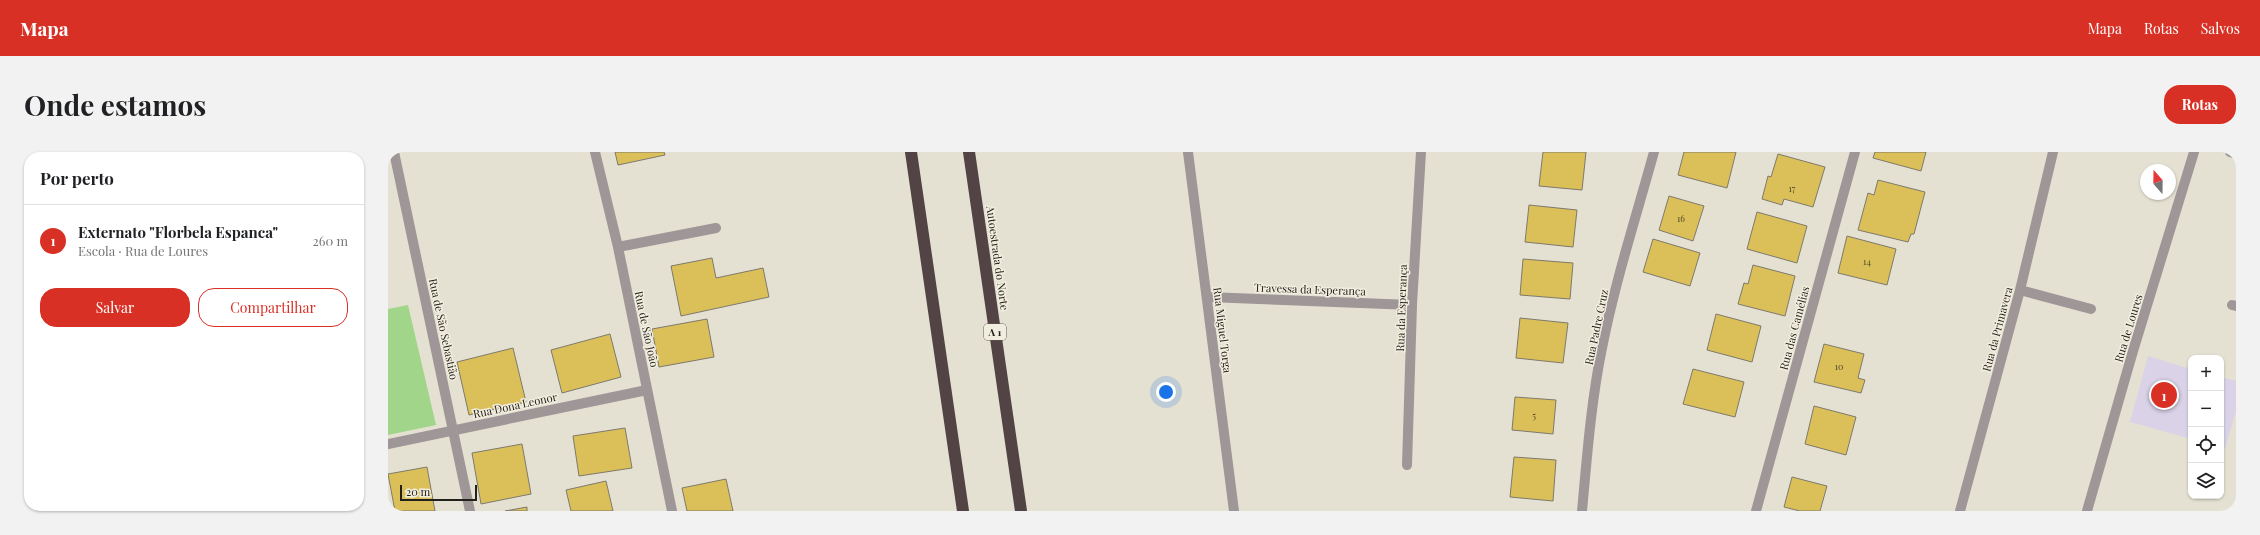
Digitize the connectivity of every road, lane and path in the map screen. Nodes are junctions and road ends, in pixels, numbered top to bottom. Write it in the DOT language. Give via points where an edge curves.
graph roads {
  1 [pos="394,152"];
  2 [pos="595,152"];
  3 [pos="911,152"];
  4 [pos="969,152"];
  5 [pos="1188,152"];
  6 [pos="1421,152"];
  7 [pos="1654,152"];
  8 [pos="1855,152"];
  9 [pos="2053,152"];
  10 [pos="2194,152"];
  11 [pos="2230,152"];
  12 [pos="2236,154"];
  13 [pos="716,228"];
  14 [pos="618,247"];
  15 [pos="2020,290"];
  16 [pos="1207,297"];
  17 [pos="1412,305"];
  18 [pos="2091,309"];
  19 [pos="647,390"];
  20 [pos="453,430"];
  21 [pos="388,444"];
  22 [pos="1407,465"];
  23 [pos="470,511"];
  24 [pos="672,511"];
  25 [pos="963,511"];
  26 [pos="1021,511"];
  27 [pos="1234,511"];
  28 [pos="1582,511"];
  29 [pos="1756,511"];
  30 [pos="1960,511"];
  31 [pos="2087,511"];
  1 -- 20 [label="street, Rua de São Sebastião"];
  2 -- 14 [label="street, Rua de São João"];
  3 -- 25 [label="highway"];
  4 -- 26 [label="highway, Autoestrada do Norte / A 1"];
  5 -- 16 [label="street, Rua Miguel Torga"];
  6 -- 17 [label="street, Rua da Esperança"];
  7 -- 28 [label="street, Rua Padre Cruz" via="1612,302 1602,348 1594,396"];
  8 -- 29 [label="street, Rua das Camélias"];
  9 -- 15 [label="street, Rua da Primavera"];
  10 -- 31 [label="street, Rua de Loures"];
  11 -- 12 [label="street"];
  13 -- 14 [label="street"];
  14 -- 19 [label="street, Rua de São João"];
  15 -- 18 [label="street"];
  15 -- 30 [label="street, Rua da Primavera"];
  16 -- 17 [label="street, Travessa da Esperança"];
  16 -- 27 [label="street, Rua Miguel Torga"];
  17 -- 22 [label="street, Rua da Esperança"];
  19 -- 20 [label="street, Rua Dona Leonor"];
  19 -- 24 [label="street, Rua de São João"];
  20 -- 21 [label="street, Rua Dona Leonor"];
  20 -- 23 [label="street, Rua de São Sebastião"];
}
